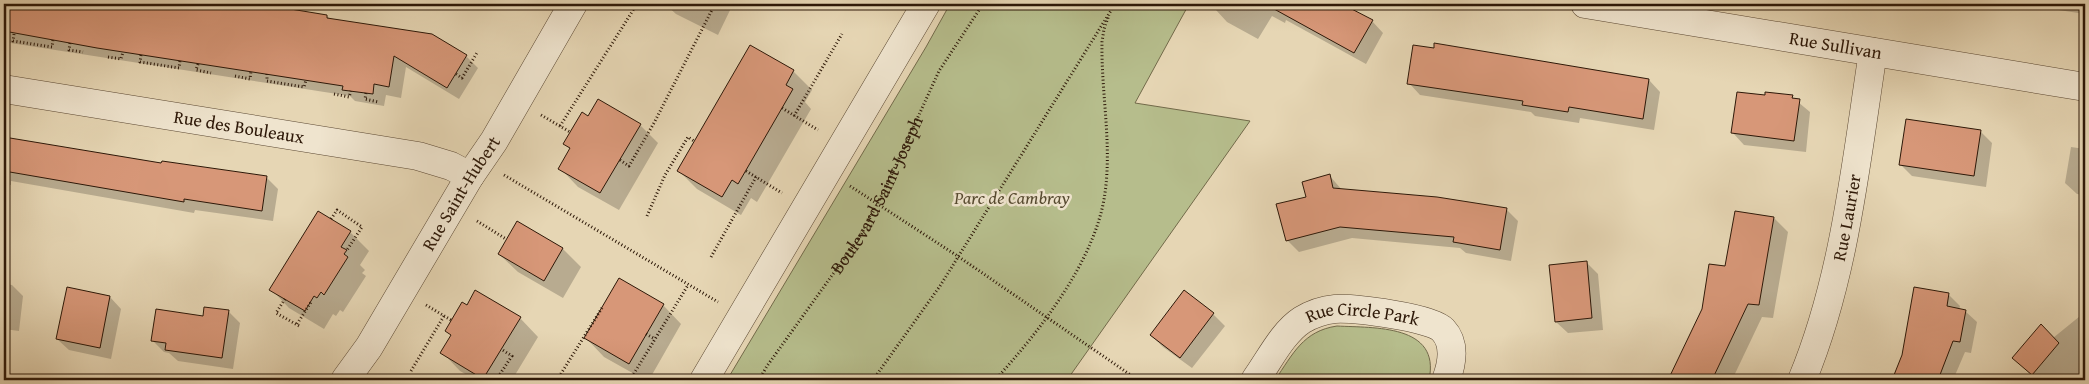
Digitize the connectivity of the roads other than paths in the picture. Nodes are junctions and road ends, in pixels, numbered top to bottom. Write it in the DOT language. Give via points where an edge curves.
graph roads {
  1 [pos="573,4"];
  2 [pos="926,4"];
  3 [pos="1585,4"];
  4 [pos="1873,52"];
  5 [pos="2085,87"];
  6 [pos="4,89"];
  7 [pos="470,176"];
  8 [pos="345,380"];
  9 [pos="704,380"];
  10 [pos="1255,380"];
  11 [pos="1446,380"];
  12 [pos="1802,380"];
  1 -- 7 [label="street, Rue Saint-Hubert" via="494,141"];
  2 -- 9 [label="street"];
  3 -- 4 [label="street, Rue Sullivan"];
  4 -- 5 [label="street, Rue Sullivan"];
  4 -- 12 [label="street, Rue Laurier" via="1844,234 1822,324"];
  6 -- 7 [label="street, Rue des Bouleaux" via="418,156 451,166"];
  7 -- 8 [label="street, Rue Saint-Hubert" via="369,347"];
  10 -- 11 [label="street, Rue Circle Park" via="1283,340 1302,320 1336,309 1416,318 1437,324 1450,339 1452,350"];
}
